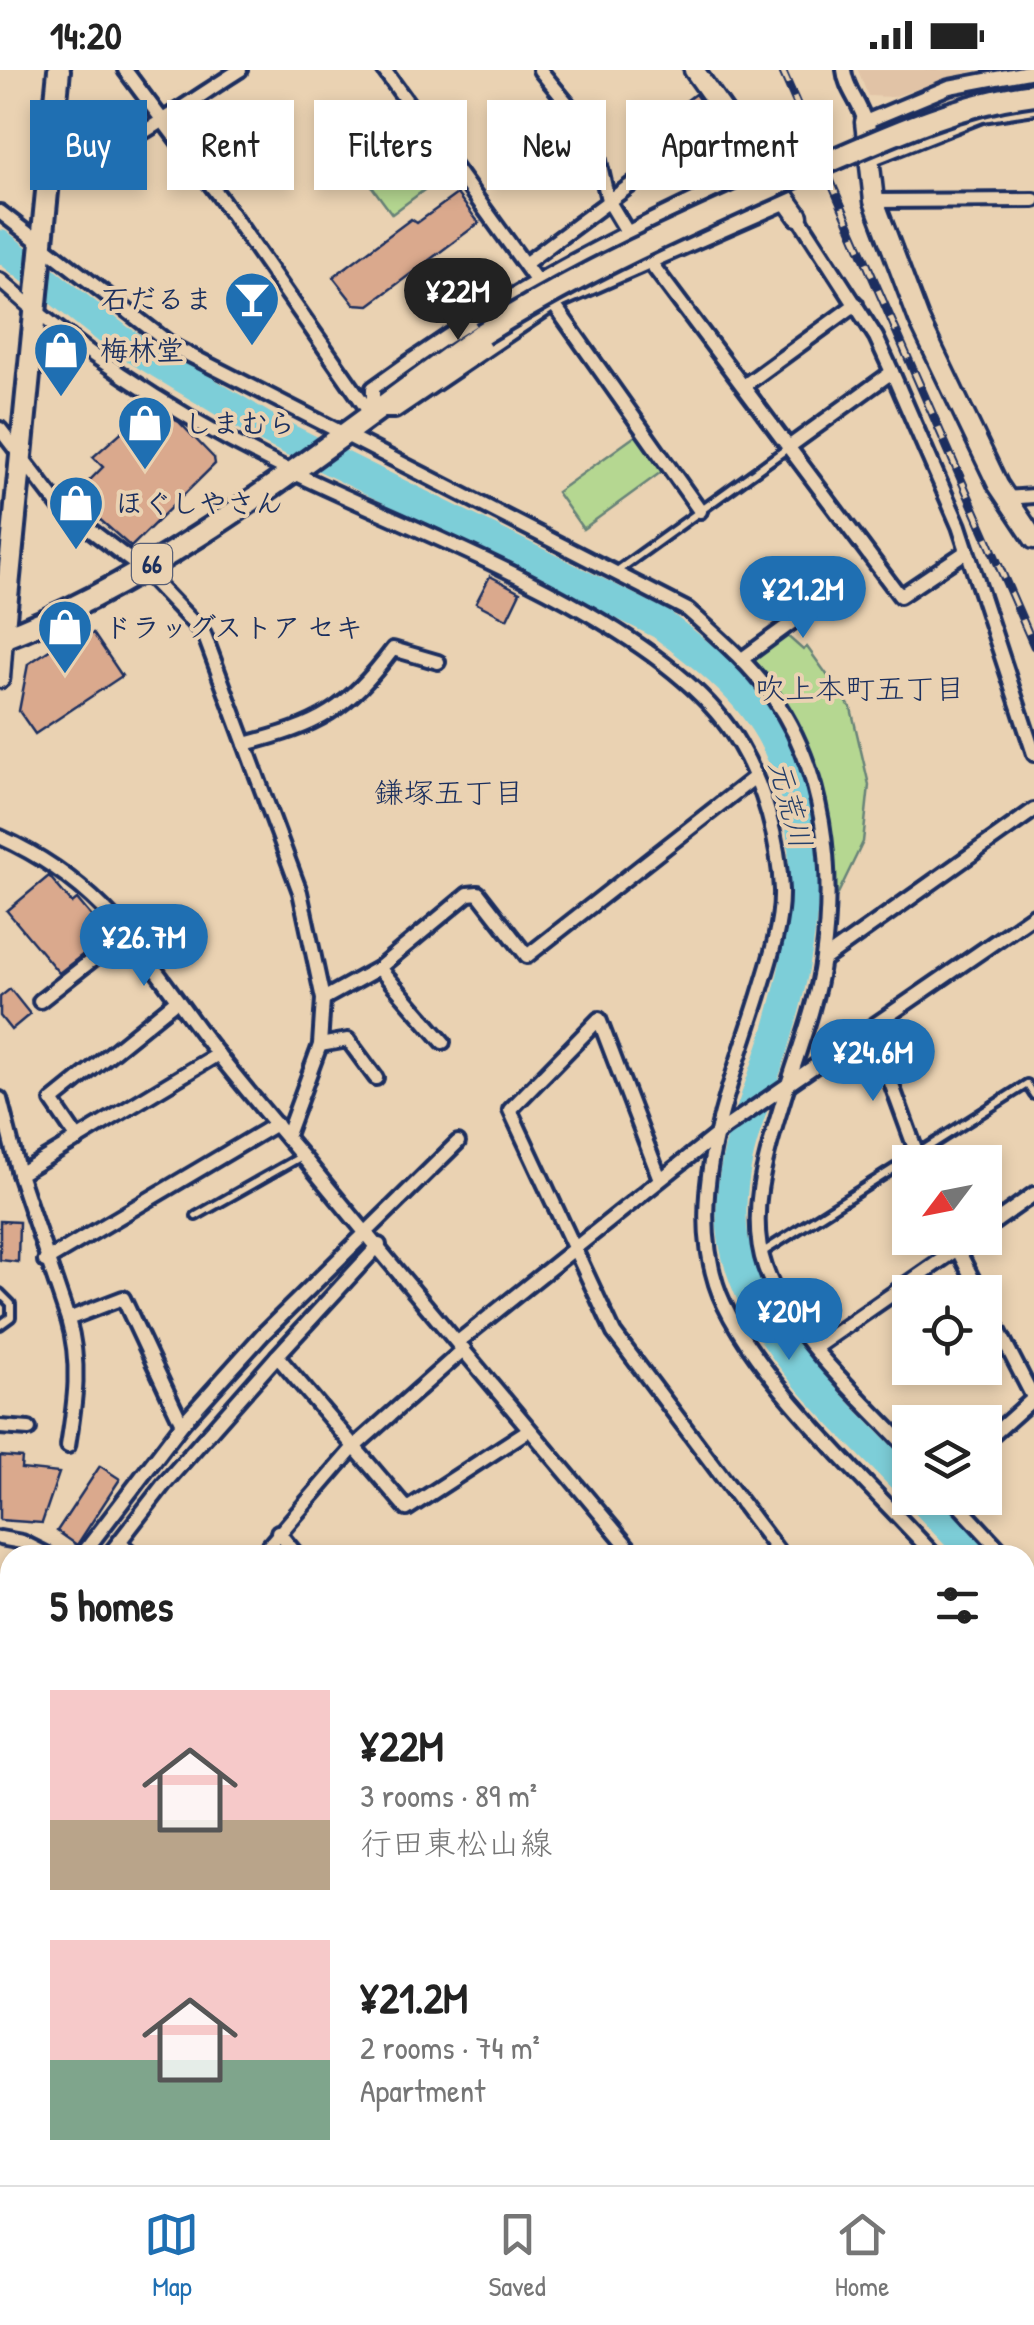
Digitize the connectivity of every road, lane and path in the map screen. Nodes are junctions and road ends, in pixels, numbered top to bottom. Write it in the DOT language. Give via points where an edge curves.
graph roads {
  1 [pos="59,70"];
  2 [pos="125,70"];
  3 [pos="240,70"];
  4 [pos="384,70"];
  5 [pos="540,70"];
  6 [pos="694,70"];
  7 [pos="844,70"];
  8 [pos="1034,71"];
  9 [pos="1034,94"];
  10 [pos="56,100"];
  11 [pos="716,100"];
  12 [pos="1034,108"];
  13 [pos="160,118"];
  14 [pos="865,122"];
  15 [pos="147,127"];
  16 [pos="868,160"];
  17 [pos="626,187"];
  18 [pos="48,190"];
  19 [pos="714,190"];
  20 [pos="781,190"];
  21 [pos="608,200"];
  22 [pos="1034,200"];
  23 [pos="874,201"];
  24 [pos="793,208"];
  25 [pos="0,212"];
  26 [pos="626,230"];
  27 [pos="40,252"];
  28 [pos="650,262"];
  29 [pos="526,263"];
  30 [pos="535,279"];
  31 [pos="0,280"];
  32 [pos="35,304"];
  33 [pos="553,304"];
  34 [pos="856,304"];
  35 [pos="892,372"];
  36 [pos="745,385"];
  37 [pos="371,412"];
  38 [pos="0,430"];
  39 [pos="341,434"];
  40 [pos="790,446"];
  41 [pos="24,460"];
  42 [pos="291,470"];
  43 [pos="20,491"];
  44 [pos="1034,496"];
  45 [pos="1006,498"];
  46 [pos="0,507"];
  47 [pos="700,510"];
  48 [pos="1034,539"];
  49 [pos="966,550"];
  50 [pos="6,561"];
  51 [pos="144,570"];
  52 [pos="617,570"];
  53 [pos="839,588"];
  54 [pos="2,639"];
  55 [pos="742,658"];
  56 [pos="438,662"];
  57 [pos="0,678"];
  58 [pos="246,744"];
  59 [pos="1034,754"];
  60 [pos="755,777"];
  61 [pos="1034,810"];
  62 [pos="0,836"];
  63 [pos="1034,915"];
  64 [pos="129,932"];
  65 [pos="823,960"];
  66 [pos="379,968"];
  67 [pos="324,999"];
  68 [pos="177,1000"];
  69 [pos="40,1001"];
  70 [pos="870,1028"];
  71 [pos="443,1042"];
  72 [pos="320,1045"];
  73 [pos="218,1054"];
  74 [pos="376,1078"];
  75 [pos="788,1086"];
  76 [pos="1034,1095"];
  77 [pos="0,1099"];
  78 [pos="276,1124"];
  79 [pos="720,1132"];
  80 [pos="287,1135"];
  81 [pos="78,1139"];
  82 [pos="458,1142"];
  83 [pos="913,1145"];
  84 [pos="937,1145"];
  85 [pos="302,1156"];
  86 [pos="20,1174"];
  87 [pos="892,1174"];
  88 [pos="660,1179"];
  89 [pos="1034,1194"];
  90 [pos="196,1216"];
  91 [pos="1002,1217"];
  92 [pos="366,1229"];
  93 [pos="379,1245"];
  94 [pos="576,1247"];
  95 [pos="763,1252"];
  96 [pos="938,1255"];
  97 [pos="45,1260"];
  98 [pos="0,1293"];
  99 [pos="68,1319"];
  100 [pos="0,1326"];
  101 [pos="1002,1337"];
  102 [pos="461,1346"];
  103 [pos="816,1346"];
  104 [pos="277,1356"];
  105 [pos="1034,1399"];
  106 [pos="182,1424"];
  107 [pos="0,1427"];
  108 [pos="1002,1427"];
  109 [pos="29,1429"];
  110 [pos="527,1431"];
  111 [pos="892,1431"];
  112 [pos="68,1446"];
  113 [pos="354,1447"];
  114 [pos="968,1515"];
  115 [pos="278,1532"];
  116 [pos="0,1538"];
  117 [pos="119,1543"];
  118 [pos="28,1545"];
  119 [pos="90,1545"];
  120 [pos="122,1545"];
  121 [pos="268,1545"];
  122 [pos="289,1545"];
  123 [pos="620,1545"];
  124 [pos="773,1545"];
  125 [pos="925,1545"];
  126 [pos="996,1545"];
  1 -- 10 [label="main road"];
  2 -- 13 [label="street"];
  3 -- 13 [label="street"];
  4 -- 29 [label="street"];
  5 -- 21 [label="street" via="593,135"];
  6 -- 11 [label="street"];
  7 -- 14 [label="street"];
  8 -- 14 [label="street" via="950,87"];
  9 -- 37 [label="main road, 66, bridge" via="989,100 898,132 637,247 562,284"];
  12 -- 16 [label="street" via="982,115"];
  13 -- 15 [label="street"];
  13 -- 37 [label="street"];
  14 -- 16 [label="street"];
  16 -- 23 [label="street"];
  17 -- 21 [label="street"];
  18 -- 27 [label="main road"];
  19 -- 26 [label="street"];
  20 -- 24 [label="street"];
  21 -- 26 [label="street"];
  21 -- 29 [label="street"];
  22 -- 23 [label="street"];
  23 -- 45 [label="street" via="919,320"];
  24 -- 28 [label="street"];
  24 -- 34 [label="street"];
  25 -- 27 [label="street"];
  26 -- 28 [label="street"];
  26 -- 30 [label="street"];
  27 -- 32 [label="main road"];
  27 -- 39 [label="street" via="174,347"];
  28 -- 33 [label="street"];
  28 -- 36 [label="street"];
  29 -- 30 [label="street"];
  30 -- 33 [label="street"];
  30 -- 37 [label="street" via="373,388"];
  31 -- 32 [label="street"];
  32 -- 41 [label="main road"];
  32 -- 42 [label="street" via="160,398"];
  33 -- 37 [label="street" via="395,410"];
  33 -- 47 [label="street"];
  34 -- 35 [label="street"];
  34 -- 36 [label="street"];
  35 -- 40 [label="street"];
  35 -- 49 [label="street"];
  36 -- 40 [label="street"];
  37 -- 39 [label="main road, 66"];
  38 -- 41 [label="street"];
  39 -- 42 [label="main road, 66"];
  39 -- 52 [label="street"];
  40 -- 47 [label="lane"];
  40 -- 49 [label="street" via="900,596"];
  41 -- 43 [label="main road"];
  41 -- 51 [label="street" via="60,506"];
  42 -- 51 [label="main road, 66"];
  42 -- 60 [label="street" via="495,566 663,658 738,741"];
  43 -- 46 [label="street"];
  43 -- 50 [label="main road"];
  44 -- 45 [label="street"];
  45 -- 48 [label="street"];
  47 -- 52 [label="lane"];
  49 -- 59 [label="street"];
  50 -- 54 [label="main road"];
  51 -- 54 [label="main road, 66"];
  51 -- 58 [label="street" via="204,634"];
  52 -- 55 [label="street" via="688,610"];
  53 -- 55 [label="street"];
  54 -- 57 [label="street"];
  55 -- 65 [label="street" via="805,752 828,856"];
  56 -- 58 [label="street" via="393,649 345,706 301,730"];
  58 -- 67 [label="street" via="300,892"];
  60 -- 66 [label="street" via="528,956 478,893 468,894"];
  60 -- 79 [label="street" via="773,832 781,894 769,962"];
  61 -- 65 [label="street"];
  62 -- 64 [label="street" via="42,856"];
  63 -- 70 [label="street"];
  64 -- 68 [label="street"];
  64 -- 69 [label="street"];
  65 -- 75 [label="street"];
  66 -- 67 [label="street"];
  66 -- 71 [label="street"];
  67 -- 72 [label="street"];
  68 -- 73 [label="street"];
  68 -- 81 [label="street" via="52,1101"];
  70 -- 75 [label="street"];
  70 -- 83 [label="street"];
  72 -- 74 [label="street" via="348,1040"];
  72 -- 80 [label="street"];
  73 -- 78 [label="street"];
  73 -- 81 [label="street"];
  75 -- 79 [label="street"];
  75 -- 95 [label="street" via="758,1207"];
  76 -- 84 [label="lane" via="1027,1084"];
  77 -- 86 [label="street"];
  78 -- 80 [label="street"];
  78 -- 97 [label="street"];
  79 -- 88 [label="street"];
  79 -- 125 [label="street" via="706,1205 716,1286 745,1343"];
  80 -- 85 [label="street"];
  81 -- 86 [label="street"];
  82 -- 92 [label="street"];
  85 -- 90 [label="lane"];
  85 -- 92 [label="street"];
  86 -- 97 [label="street"];
  87 -- 95 [label="lane"];
  88 -- 94 [label="street"];
  88 -- 94 [label="street" via="600,1019 510,1110"];
  89 -- 91 [label="street"];
  92 -- 93 [label="street"];
  92 -- 106 [label="street"];
  93 -- 102 [label="street"];
  93 -- 104 [label="street"];
  94 -- 102 [label="street"];
  94 -- 124 [label="street" via="614,1333"];
  95 -- 103 [label="street" via="787,1310"];
  96 -- 103 [label="street"];
  97 -- 99 [label="street"];
  98 -- 100 [label="lane" via="12,1304 11,1318"];
  99 -- 106 [label="street" via="123,1298"];
  99 -- 112 [label="street" via="77,1377"];
  101 -- 105 [label="street"];
  102 -- 110 [label="street"];
  102 -- 113 [label="street"];
  103 -- 111 [label="street"];
  104 -- 113 [label="street"];
  104 -- 117 [label="street"];
  105 -- 108 [label="street"];
  106 -- 119 [label="street"];
  107 -- 109 [label="street"];
  110 -- 113 [label="street" via="407,1509"];
  110 -- 123 [label="street"];
  113 -- 115 [label="street"];
  114 -- 126 [label="street"];
  115 -- 121 [label="street"];
  115 -- 122 [label="street"];
  116 -- 118 [label="street"];
  117 -- 120 [label="street"];
}
